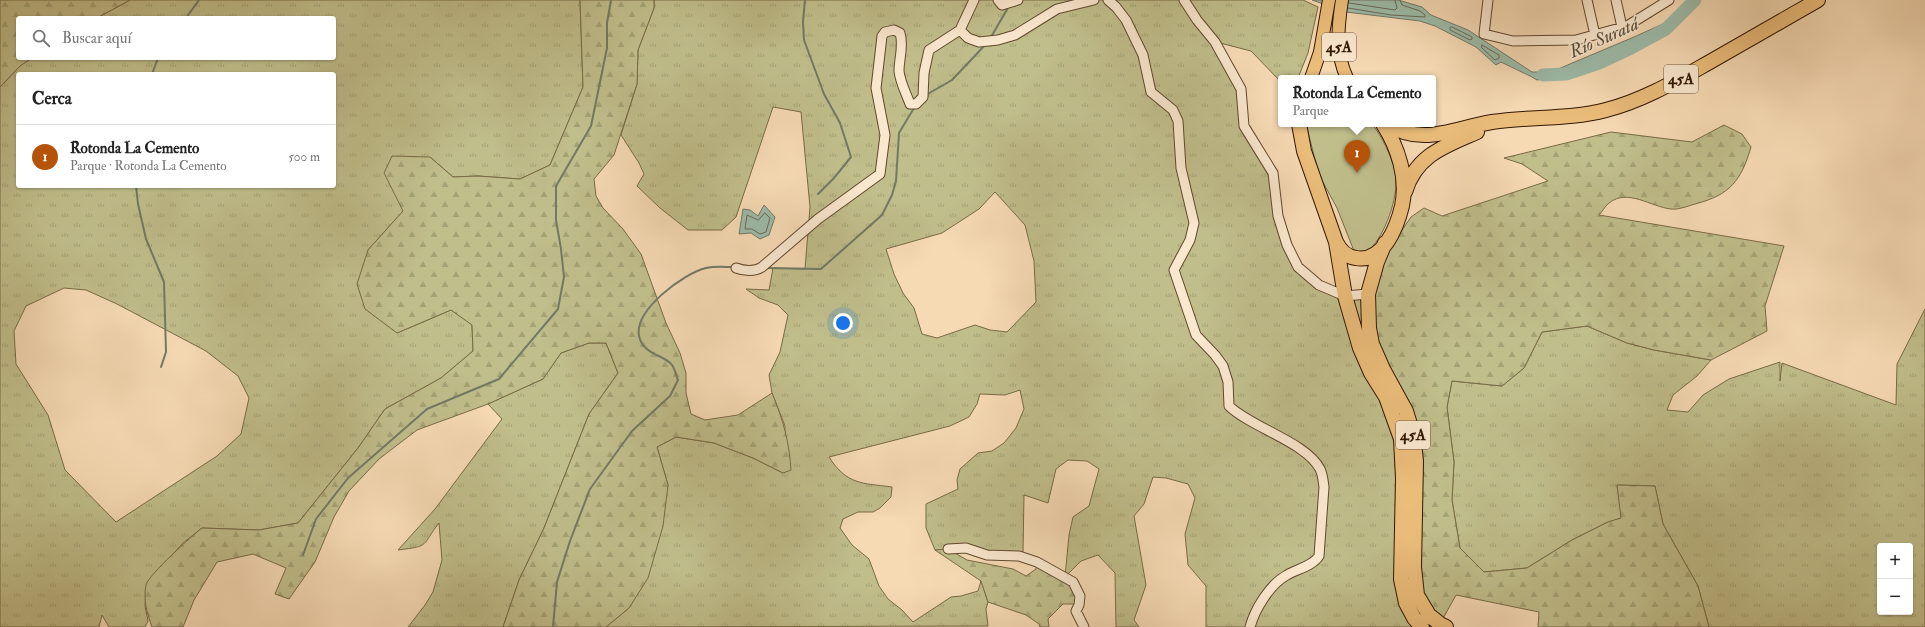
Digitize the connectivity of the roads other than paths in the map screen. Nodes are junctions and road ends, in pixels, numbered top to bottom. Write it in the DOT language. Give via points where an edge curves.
graph roads {
  1 [pos="974,0"];
  2 [pos="998,0"];
  3 [pos="1094,0"];
  4 [pos="1108,0"];
  5 [pos="1184,0"];
  6 [pos="1329,0"];
  7 [pos="1342,0"];
  8 [pos="1488,0"];
  9 [pos="1587,0"];
  10 [pos="1616,0"];
  11 [pos="1668,0"];
  12 [pos="1818,0"];
  13 [pos="1013,2"];
  14 [pos="1622,27"];
  15 [pos="960,30"];
  16 [pos="1595,35"];
  17 [pos="1312,75"];
  18 [pos="1346,75"];
  19 [pos="1530,120"];
  20 [pos="1300,127"];
  21 [pos="1385,127"];
  22 [pos="1393,127"];
  23 [pos="1403,198"];
  24 [pos="1336,242"];
  25 [pos="1385,243"];
  26 [pos="736,268"];
  27 [pos="1368,294"];
  28 [pos="1345,296"];
  29 [pos="948,549"];
  30 [pos="1084,627"];
  31 [pos="1250,627"];
  32 [pos="1422,627"];
  33 [pos="1446,627"];
  1 -- 15 [label="street"];
  2 -- 13 [label="street" via="1002,5"];
  3 -- 15 [label="street" via="1057,9 1015,36 998,40 979,42 968,38"];
  4 -- 31 [label="street" via="1123,16 1143,55 1151,92 1173,110 1178,122 1181,168 1194,223 1190,240 1174,270 1194,332 1216,354 1223,366 1228,382 1229,406 1240,416 1299,448 1314,461 1322,476 1324,487 1319,556 1314,562 1276,582 1258,609"];
  5 -- 28 [label="street" via="1215,42 1242,89 1244,126 1273,173 1278,216 1287,245 1298,267 1319,285"];
  6 -- 17 [label="main road, 45A" via="1320,52"];
  7 -- 18 [label="main road, 45A" via="1338,35 1339,54"];
  8 -- 16 [label="street" via="1484,34 1513,41 1576,40"];
  9 -- 16 [label="street"];
  10 -- 14 [label="street"];
  11 -- 14 [label="street"];
  12 -- 19 [label="highway, 45A" via="1674,82 1642,97 1588,115"];
  14 -- 16 [label="street"];
  15 -- 26 [label="street" via="929,50 924,73 923,97 916,104 910,104 900,80 900,33 894,30 885,32 882,36 876,88 885,135 880,174 818,219 760,268"];
  19 -- 22 [label="highway" via="1492,122 1436,135 1419,136 1407,134"];
  19 -- 23 [label="highway" via="1483,129 1433,152 1413,172"];
  20 -- 24 [label="highway, 45A" via="1304,151"];
  21 -- 23 [label="highway, 45A" via="1400,163"];
  23 -- 25 [label="highway, 45A" via="1398,220"];
  24 -- 25 [label="highway, 45A" via="1344,253 1358,259 1376,254"];
  24 -- 28 [label="highway, 45A"];
  25 -- 27 [label="highway, 45A"];
  27 -- 28 [label="street"];
  27 -- 33 [label="highway, 45A" via="1368,322 1372,344 1406,410 1413,434 1416,461 1416,595 1428,615"];
  28 -- 32 [label="highway, 45A" via="1360,348 1371,373 1386,397 1401,439 1401,579 1406,603"];
  29 -- 30 [label="street" via="966,548 987,555 1019,556 1037,562 1065,577 1073,582 1080,596 1076,611"];
}
